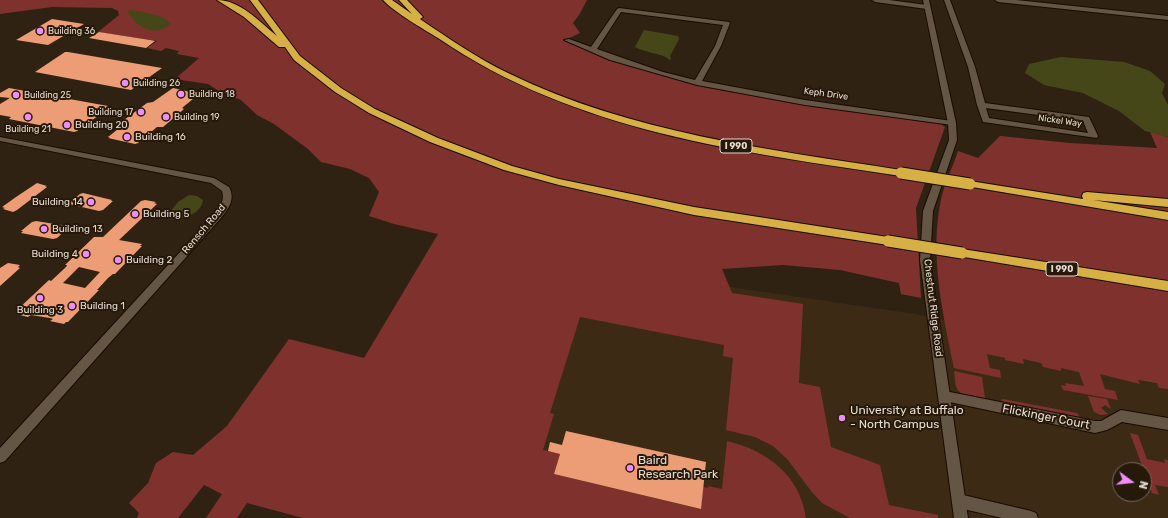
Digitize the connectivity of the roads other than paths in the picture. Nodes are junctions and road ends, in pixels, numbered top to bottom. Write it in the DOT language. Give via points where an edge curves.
graph roads {
  1 [pos="221,0"];
  2 [pos="254,0"];
  3 [pos="387,0"];
  4 [pos="403,0"];
  5 [pos="875,0"];
  6 [pos="947,0"];
  7 [pos="998,0"];
  8 [pos="927,3"];
  9 [pos="1168,18"];
  10 [pos="430,30"];
  11 [pos="567,40"];
  12 [pos="593,50"];
  13 [pos="293,53"];
  14 [pos="697,83"];
  15 [pos="981,105"];
  16 [pos="952,123"];
  17 [pos="0,139"];
  18 [pos="994,188"];
  19 [pos="1168,203"];
  20 [pos="1168,216"];
  21 [pos="1166,286"];
  22 [pos="945,396"];
  23 [pos="1168,424"];
  24 [pos="0,456"];
  25 [pos="959,501"];
  26 [pos="961,518"];
  27 [pos="1031,518"];
  1 -- 13 [label="highway" via="247,15"];
  2 -- 13 [label="highway"];
  3 -- 10 [label="highway"];
  4 -- 10 [label="highway"];
  5 -- 8 [label="street, Chestnut Ridge Road"];
  6 -- 15 [label="street, Nickel Way" via="969,60"];
  7 -- 9 [label="street"];
  8 -- 16 [label="street, Chestnut Ridge Road"];
  10 -- 18 [label="highway, I 990, bridge" via="471,58 506,77 615,118 722,144"];
  11 -- 12 [label="street, Keph Drive"];
  12 -- 14 [label="street, Keph Drive"];
  12 -- 14 [label="street" via="619,10 727,23 718,46"];
  13 -- 21 [label="highway, I 990, bridge" via="324,80 372,111 434,140 508,168 559,182 694,211"];
  14 -- 16 [label="street, Keph Drive" via="752,94"];
  15 -- 15 [label="street, Nickel Way" via="1086,119 1094,136 988,121"];
  16 -- 22 [label="street, Chestnut Ridge Road" via="953,140 928,211 925,260"];
  17 -- 24 [label="street, Rensch Road" via="214,181 226,189 228,197 217,217"];
  18 -- 19 [label="highway"];
  18 -- 20 [label="highway, I 990"];
  22 -- 23 [label="street, Flickinger Court" via="1095,426 1103,426 1121,416"];
  22 -- 25 [label="street, Chestnut Ridge Road"];
  25 -- 26 [label="street, Chestnut Ridge Road"];
  25 -- 27 [label="street"];
}
